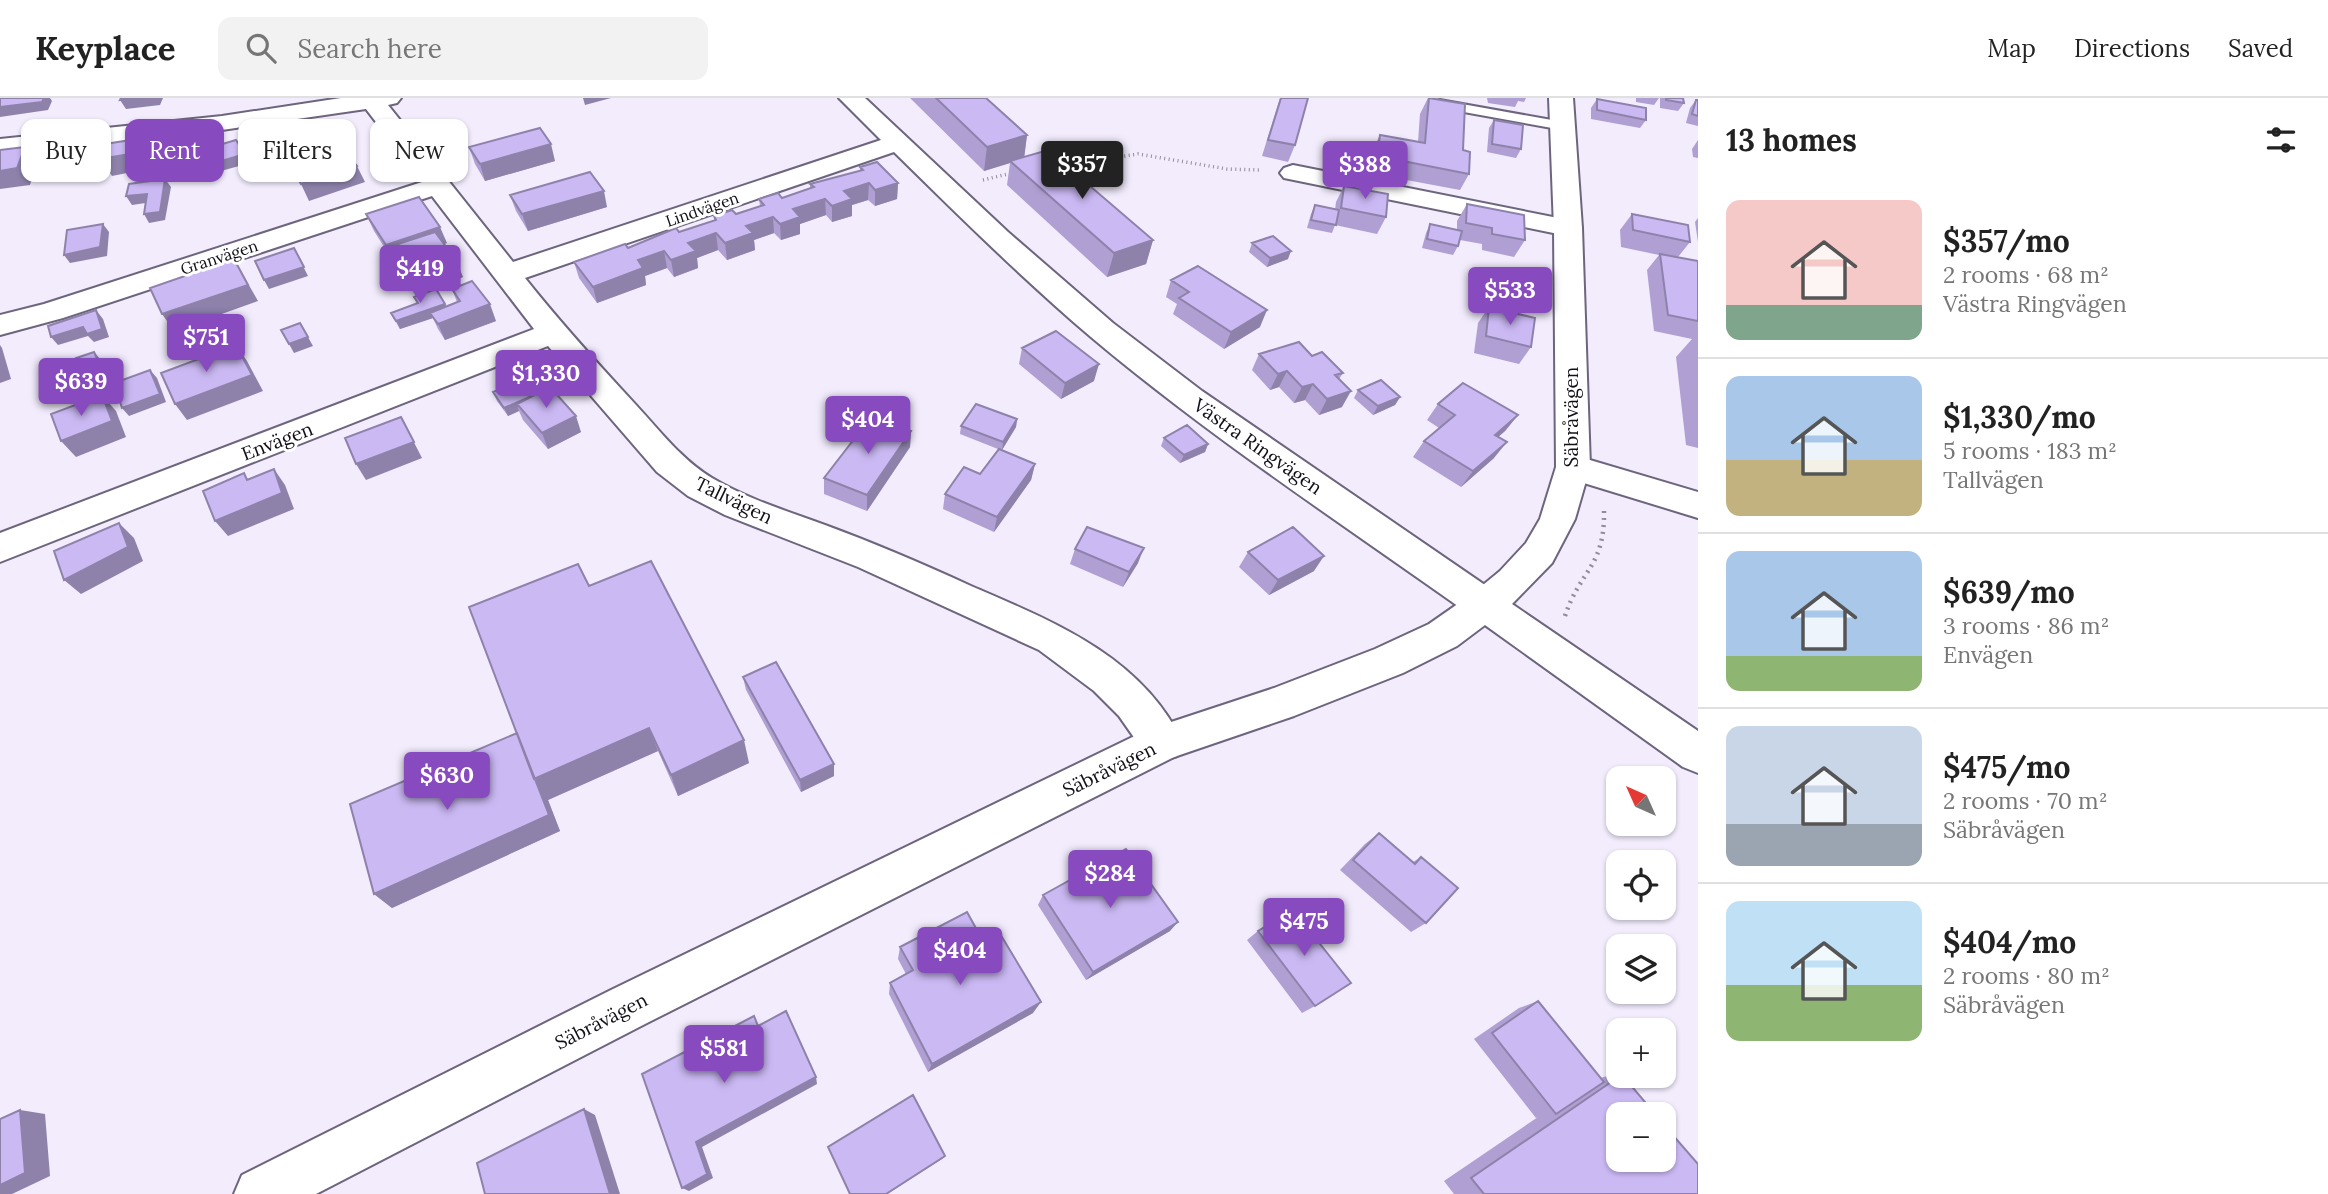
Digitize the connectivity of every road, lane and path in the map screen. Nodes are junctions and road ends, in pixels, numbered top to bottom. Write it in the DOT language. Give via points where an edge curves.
graph roads {
  1 [pos="851,98"];
  2 [pos="381,100"];
  3 [pos="1430,103"];
  4 [pos="1562,112"];
  5 [pos="897,143"];
  6 [pos="0,147"];
  7 [pos="1060,167"];
  8 [pos="1022,172"];
  9 [pos="1293,173"];
  10 [pos="436,186"];
  11 [pos="951,194"];
  12 [pos="1568,228"];
  13 [pos="506,274"];
  14 [pos="0,325"];
  15 [pos="553,334"];
  16 [pos="1573,467"];
  17 [pos="1698,506"];
  18 [pos="0,548"];
  19 [pos="1485,605"];
  20 [pos="1162,743"];
  21 [pos="1698,754"];
  22 [pos="261,1194"];
  1 -- 5 [label="street, Västra Ringvägen"];
  2 -- 6 [label="street" via="234,122"];
  2 -- 10 [label="street, Tallvägen"];
  3 -- 4 [label="lane"];
  4 -- 12 [label="street, Säbråvägen"];
  5 -- 11 [label="street, Västra Ringvägen"];
  5 -- 13 [label="street, Lindvägen"];
  7 -- 9 [label="path" via="1138,154 1227,169"];
  8 -- 11 [label="path" via="999,174"];
  9 -- 12 [label="street"];
  10 -- 13 [label="street, Tallvägen"];
  10 -- 14 [label="street, Granvägen"];
  11 -- 19 [label="street, Västra Ringvägen" via="1102,330 1181,391"];
  12 -- 16 [label="street, Säbråvägen"];
  13 -- 15 [label="street, Tallvägen"];
  15 -- 18 [label="street, Envägen"];
  15 -- 20 [label="street, Tallvägen" via="650,445 700,487 1053,639 1108,679"];
  16 -- 17 [label="street"];
  16 -- 19 [label="street, Säbråvägen" via="1557,519 1539,553"];
  19 -- 20 [label="street, Säbråvägen" via="1443,635 1389,661"];
  19 -- 21 [label="street, Västra Ringvägen"];
  20 -- 22 [label="street, Säbråvägen"];
}
